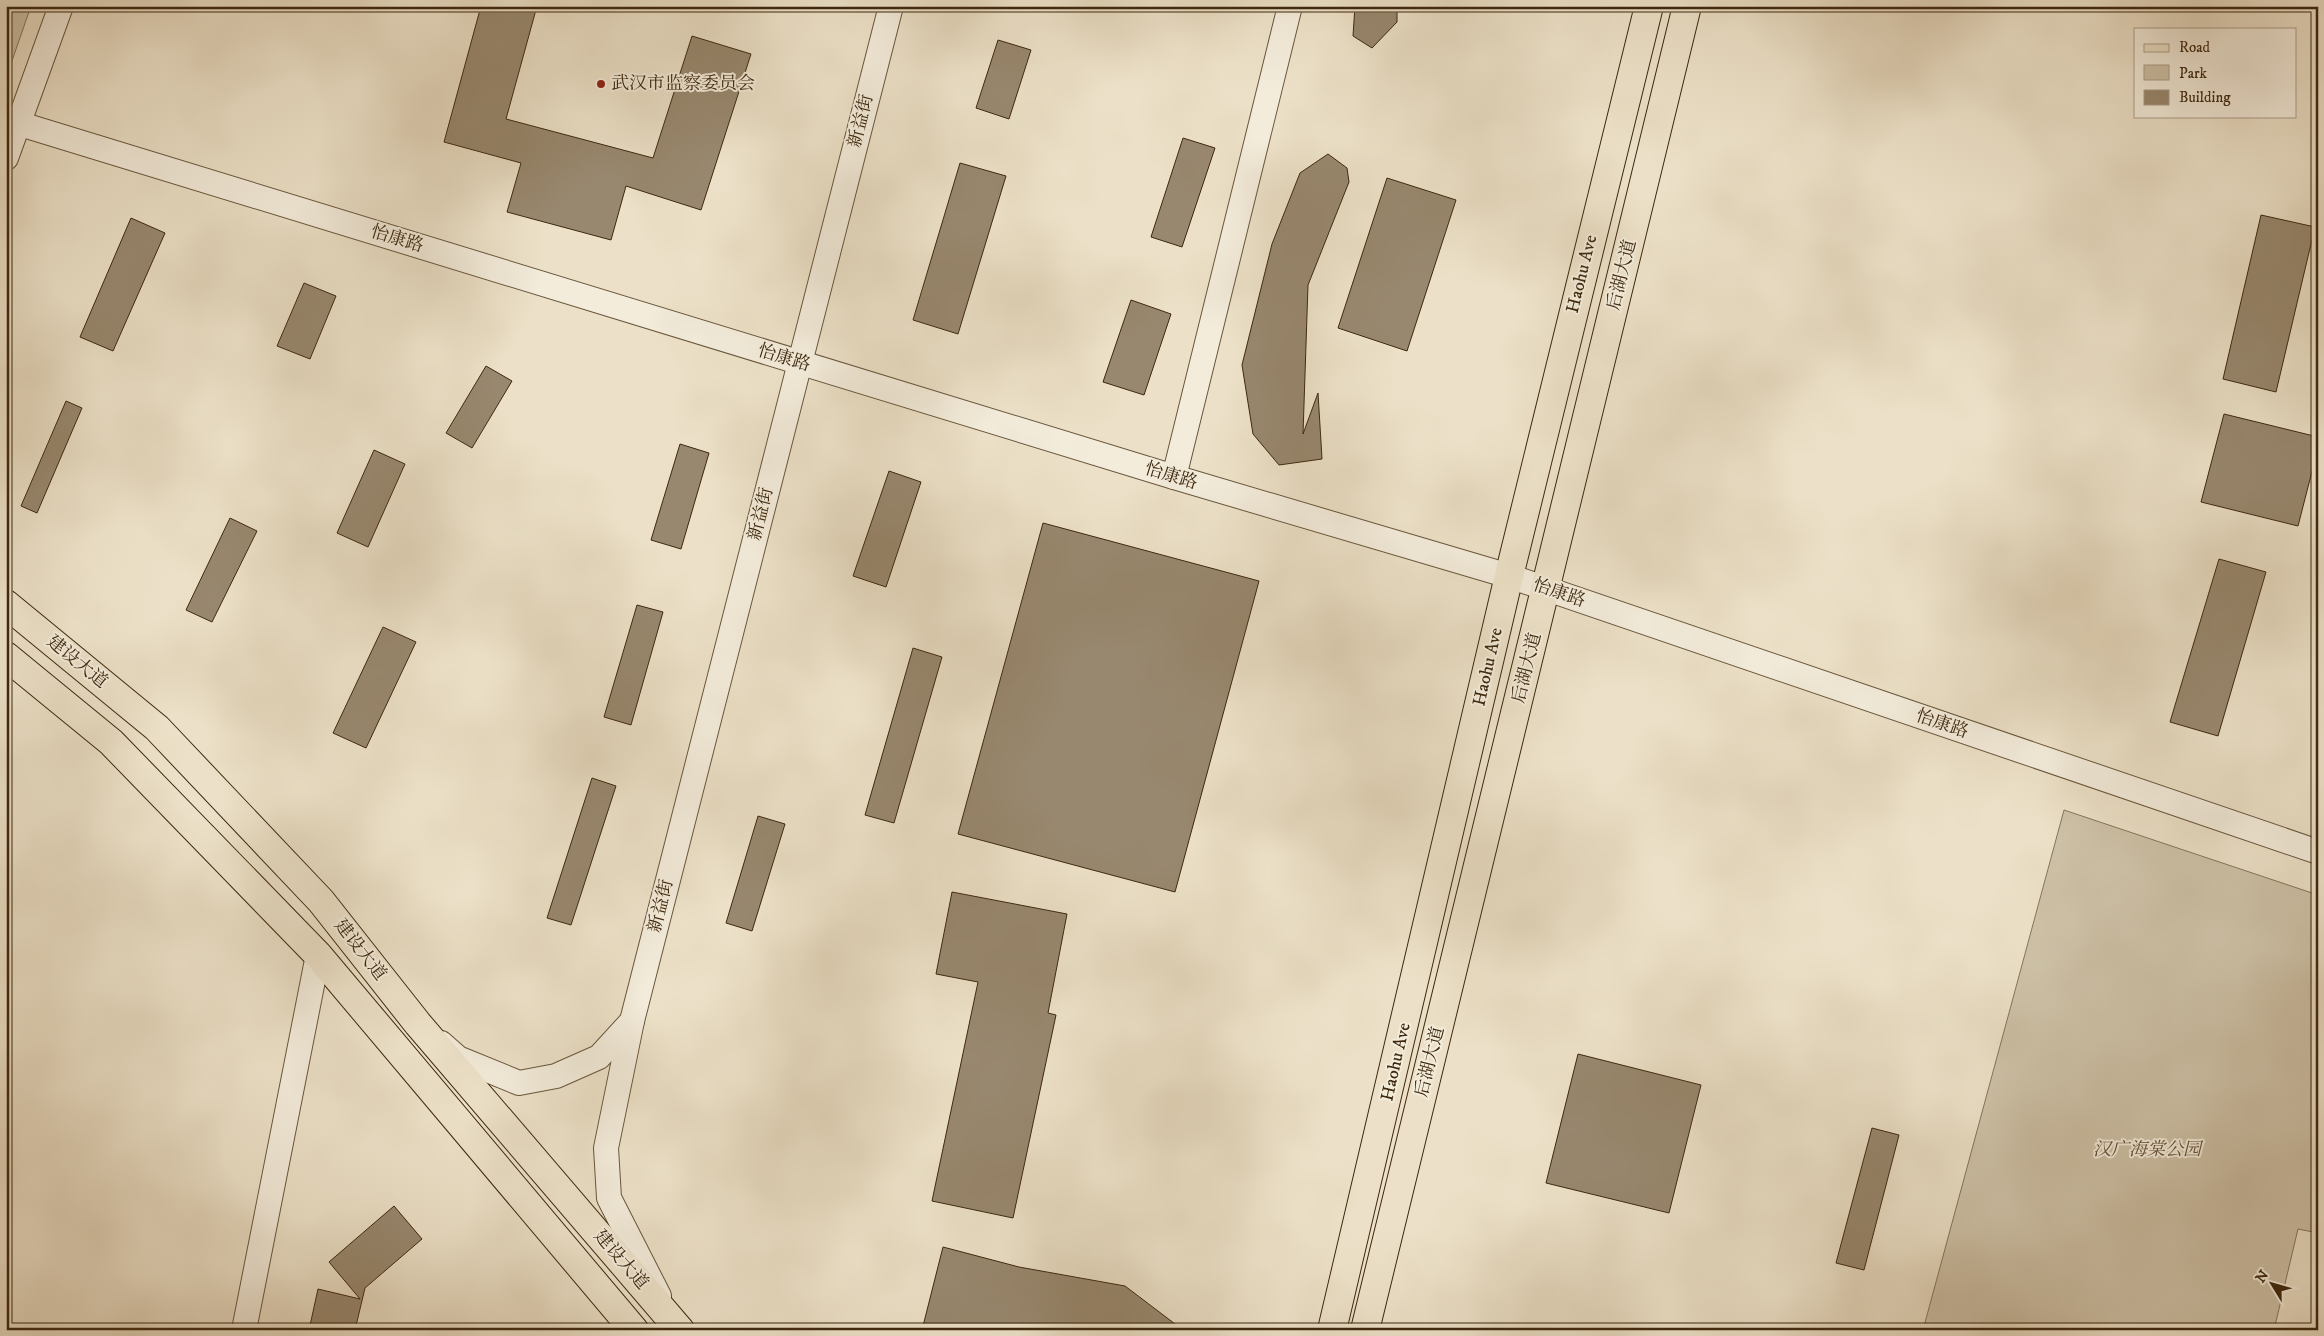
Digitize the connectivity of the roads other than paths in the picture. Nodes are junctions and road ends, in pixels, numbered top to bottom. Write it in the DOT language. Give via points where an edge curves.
graph roads {
  1 [pos="61,6"];
  2 [pos="891,6"];
  3 [pos="1290,6"];
  4 [pos="1649,6"];
  5 [pos="1687,6"];
  6 [pos="17,123"];
  7 [pos="6,158"];
  8 [pos="800,362"];
  9 [pos="1174,477"];
  10 [pos="1509,576"];
  11 [pos="1546,588"];
  12 [pos="6,604"];
  13 [pos="6,656"];
  14 [pos="2318,852"];
  15 [pos="318,955"];
  16 [pos="632,1021"];
  17 [pos="418,1024"];
  18 [pos="675,1324"];
  19 [pos="244,1330"];
  20 [pos="634,1330"];
  21 [pos="1332,1330"];
  22 [pos="1365,1330"];
  1 -- 6 [label="street"];
  2 -- 8 [label="street, 新益街"];
  3 -- 9 [label="street"];
  4 -- 10 [label="main road, Haohu Ave"];
  5 -- 11 [label="main road, 后湖大道"];
  6 -- 7 [label="street"];
  6 -- 8 [label="street, 怡康路"];
  8 -- 9 [label="street, 怡康路"];
  8 -- 16 [label="street, 新益街"];
  9 -- 10 [label="street, 怡康路"];
  10 -- 11 [label="street, 怡康路"];
  10 -- 21 [label="main road, Haohu Ave"];
  11 -- 14 [label="street, 怡康路"];
  11 -- 22 [label="main road, 后湖大道"];
  12 -- 17 [label="main road, 建设大道" via="157,728 321,901"];
  13 -- 15 [label="main road, 建设大道" via="111,742"];
  15 -- 19 [label="street"];
  15 -- 20 [label="main road, 建设大道"];
  16 -- 17 [label="street" via="599,1058 556,1076 519,1083 458,1058"];
  16 -- 18 [label="street, 新益街" via="606,1148 609,1198"];
  17 -- 18 [label="main road, 建设大道"];
}
